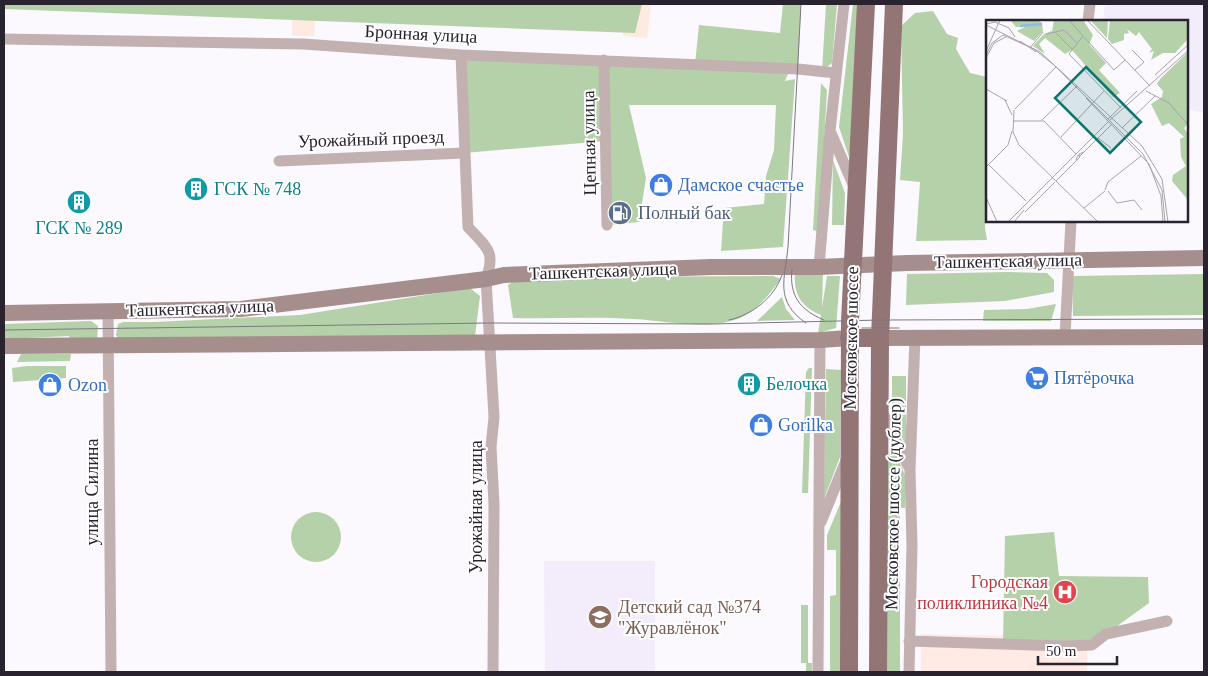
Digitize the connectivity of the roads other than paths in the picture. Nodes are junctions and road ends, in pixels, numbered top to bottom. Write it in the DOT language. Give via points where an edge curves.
graph roads {
  1 [pos="844,4"];
  2 [pos="866,4"];
  3 [pos="894,4"];
  4 [pos="1090,4"];
  5 [pos="1088,20"];
  6 [pos="4,39"];
  7 [pos="462,55"];
  8 [pos="604,60"];
  9 [pos="836,73"];
  10 [pos="830,131"];
  11 [pos="464,153"];
  12 [pos="279,161"];
  13 [pos="856,193"];
  14 [pos="1071,222"];
  15 [pos="607,225"];
  16 [pos="1204,258"];
  17 [pos="1068,260"];
  18 [pos="883,264"];
  19 [pos="852,266"];
  20 [pos="819,267"];
  21 [pos="486,279"];
  22 [pos="108,311"];
  23 [pos="4,313"];
  24 [pos="1065,336"];
  25 [pos="915,337"];
  26 [pos="1204,337"];
  27 [pos="849,338"];
  28 [pos="880,338"];
  29 [pos="820,340"];
  30 [pos="490,341"];
  31 [pos="4,346"];
  32 [pos="109,346"];
  33 [pos="880,405"];
  34 [pos="850,450"];
  35 [pos="910,470"];
  36 [pos="818,528"];
  37 [pos="1167,621"];
  38 [pos="909,641"];
  39 [pos="112,672"];
  40 [pos="493,672"];
  41 [pos="818,672"];
  42 [pos="850,672"];
  43 [pos="878,672"];
  44 [pos="909,672"];
  1 -- 9 [label="street"];
  2 -- 13 [label="main road, Московское шоссе"];
  3 -- 18 [label="main road, Московское шоссе"];
  4 -- 5 [label="street"];
  6 -- 7 [label="street, Бронная улица" via="303,44"];
  7 -- 8 [label="street, Бронная улица"];
  7 -- 11 [label="street"];
  8 -- 9 [label="street, Бронная улица"];
  8 -- 15 [label="street, Цепная улица"];
  9 -- 10 [label="street"];
  10 -- 13 [label="street"];
  10 -- 20 [label="street"];
  11 -- 12 [label="street, Урожайный проезд"];
  11 -- 21 [label="street" via="468,227 487,248 492,262"];
  13 -- 19 [label="main road, Московское шоссе"];
  14 -- 17 [label="street"];
  16 -- 17 [label="main road, Ташкентская улица"];
  17 -- 18 [label="main road, Ташкентская улица"];
  17 -- 24 [label="street"];
  18 -- 19 [label="main road, Ташкентская улица"];
  18 -- 28 [label="main road, Московское шоссе"];
  19 -- 20 [label="main road, Ташкентская улица"];
  19 -- 27 [label="main road, Московское шоссе"];
  20 -- 21 [label="main road, Ташкентская улица" via="711,267 504,275"];
  21 -- 22 [label="main road, Ташкентская улица" via="241,309"];
  21 -- 30 [label="street, Урожайная улица"];
  22 -- 23 [label="main road, Ташкентская улица"];
  22 -- 32 [label="street, улица Силина"];
  24 -- 25 [label="main road, Ташкентская улица"];
  24 -- 26 [label="main road, Ташкентская улица"];
  25 -- 28 [label="main road, Ташкентская улица"];
  25 -- 35 [label="street, Московское шоссе (дублер)"];
  27 -- 28 [label="main road, Ташкентская улица"];
  27 -- 29 [label="main road, Ташкентская улица"];
  27 -- 34 [label="main road, Московское шоссе"];
  28 -- 33 [label="main road, Московское шоссе"];
  29 -- 30 [label="main road, Ташкентская улица"];
  29 -- 36 [label="street"];
  30 -- 32 [label="main road, Ташкентская улица"];
  30 -- 40 [label="street, Урожайная улица" via="494,417 491,447"];
  31 -- 32 [label="main road, Ташкентская улица"];
  32 -- 39 [label="street, улица Силина"];
  33 -- 35 [label="street"];
  33 -- 43 [label="main road, Московское шоссе"];
  34 -- 36 [label="street"];
  34 -- 42 [label="main road, Московское шоссе"];
  35 -- 38 [label="street, Московское шоссе (дублер)"];
  36 -- 41 [label="street"];
  37 -- 38 [label="street" via="1106,634 1092,645"];
  38 -- 44 [label="street, Московское шоссе (дублер)"];
}
